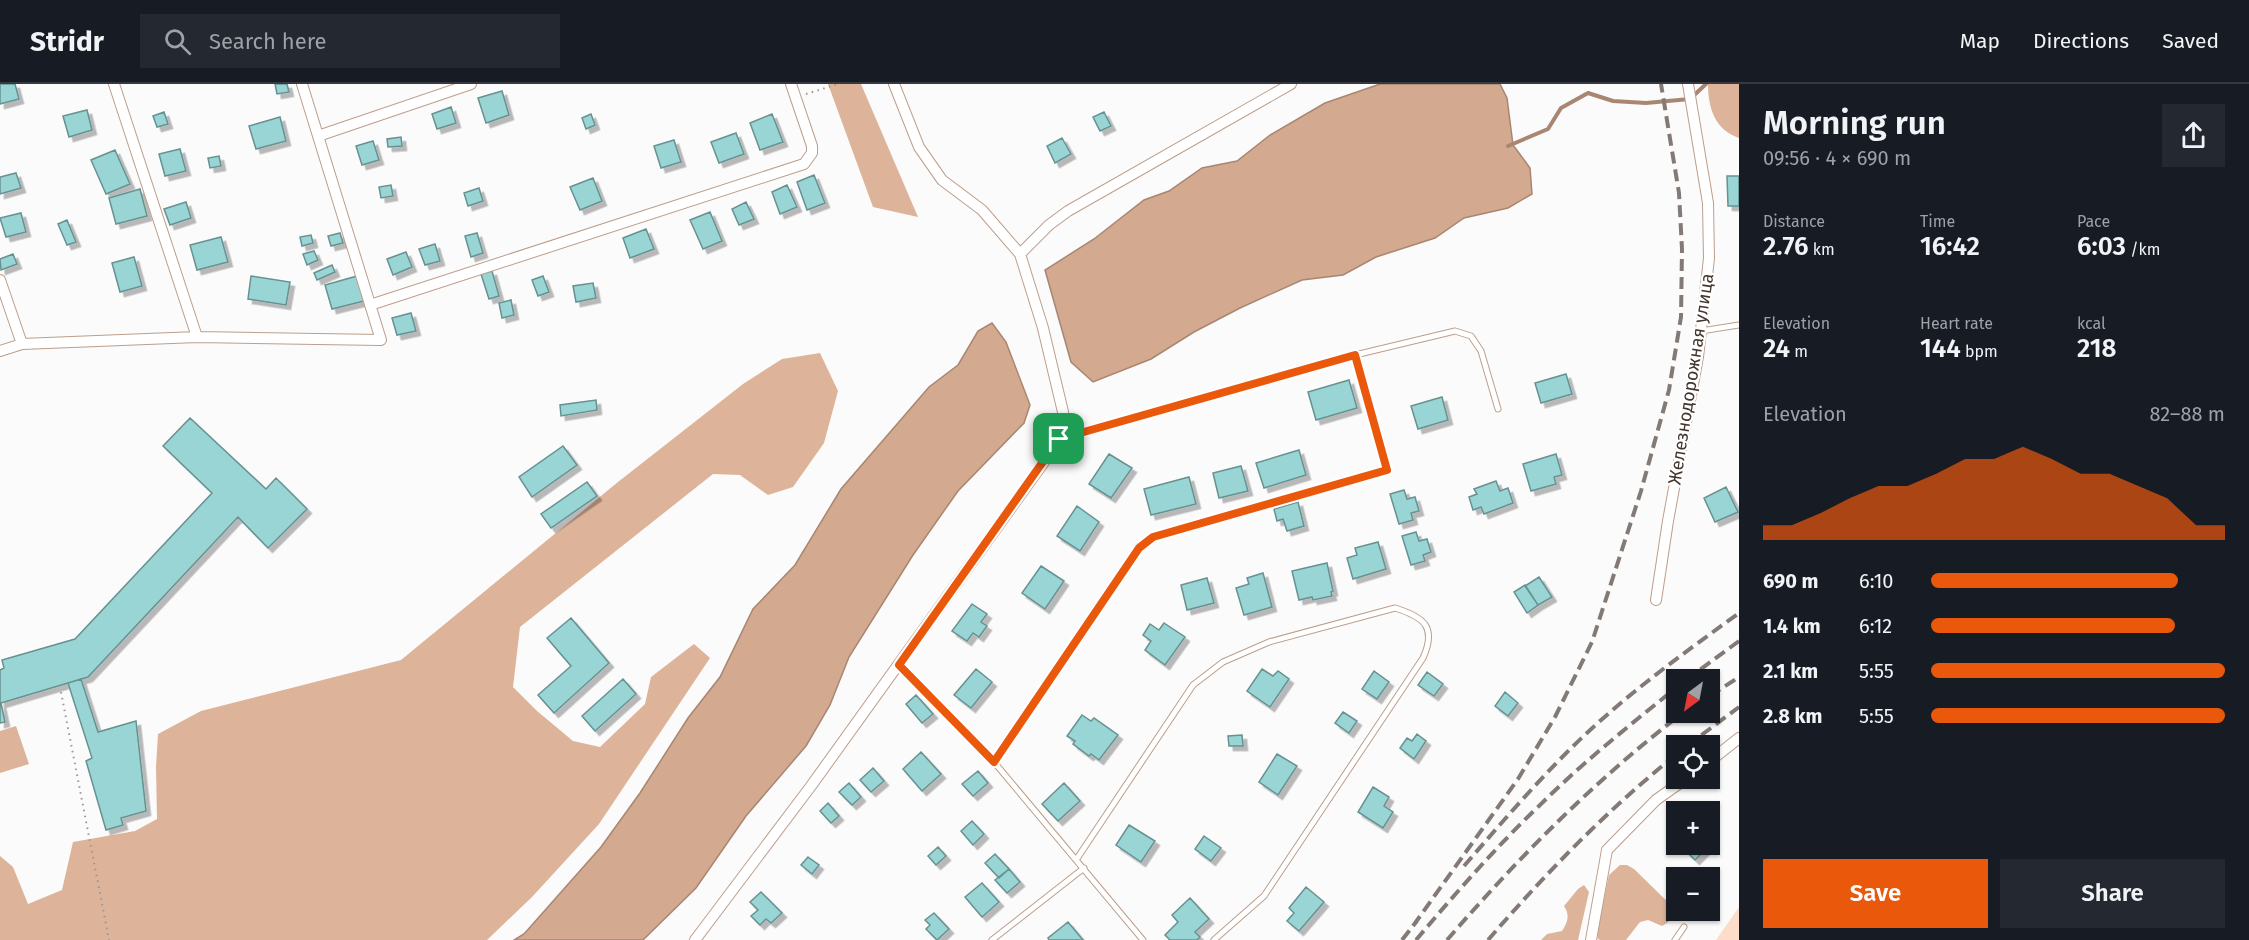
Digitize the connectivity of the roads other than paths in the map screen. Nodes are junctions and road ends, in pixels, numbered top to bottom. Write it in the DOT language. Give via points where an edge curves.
graph roads {
  1 [pos="114,84"];
  2 [pos="302,84"];
  3 [pos="471,84"];
  4 [pos="791,84"];
  5 [pos="894,84"];
  6 [pos="1291,84"];
  7 [pos="1689,86"];
  8 [pos="318,136"];
  9 [pos="1020,254"];
  10 [pos="0,280"];
  11 [pos="370,305"];
  12 [pos="1739,326"];
  13 [pos="1701,331"];
  14 [pos="197,337"];
  15 [pos="22,344"];
  16 [pos="0,351"];
  17 [pos="1355,355"];
  18 [pos="1497,409"];
  19 [pos="1059,439"];
  20 [pos="1656,600"];
  21 [pos="899,665"];
  22 [pos="1739,738"];
  23 [pos="1720,753"];
  24 [pos="994,762"];
  25 [pos="1672,789"];
  26 [pos="1076,860"];
  27 [pos="1084,868"];
  28 [pos="1684,927"];
  29 [pos="695,940"];
  30 [pos="992,940"];
  31 [pos="1143,940"];
  32 [pos="1214,940"];
  33 [pos="1591,940"];
  34 [pos="1675,940"];
  1 -- 14 [label="street"];
  2 -- 8 [label="street"];
  3 -- 8 [label="street"];
  4 -- 11 [label="street" via="812,146 804,165"];
  5 -- 9 [label="street" via="919,147 942,180 982,210"];
  6 -- 9 [label="street" via="1068,211"];
  7 -- 13 [label="street, Железнодорожная улица" via="1708,203 1709,258"];
  8 -- 11 [label="street"];
  9 -- 19 [label="street" via="1044,328 1063,412"];
  10 -- 15 [label="street"];
  11 -- 14 [label="street" via="381,339"];
  12 -- 13 [label="lane"];
  13 -- 20 [label="street, Железнодорожная улица"];
  14 -- 15 [label="street"];
  15 -- 16 [label="street"];
  17 -- 18 [label="lane" via="1455,331 1471,336 1481,351"];
  17 -- 19 [label="lane"];
  17 -- 24 [label="lane" via="1387,470 1153,537 1139,548"];
  19 -- 21 [label="street"];
  21 -- 24 [label="lane"];
  21 -- 29 [label="street"];
  22 -- 23 [label="street"];
  24 -- 26 [label="lane"];
  25 -- 33 [label="street" via="1607,850"];
  26 -- 27 [label="lane"];
  26 -- 32 [label="lane" via="1193,685 1223,662 1269,642 1395,608 1413,614 1423,621 1428,632 1429,644 1423,658 1264,897"];
  27 -- 30 [label="lane"];
  27 -- 31 [label="lane"];
  28 -- 34 [label="lane"];
}
